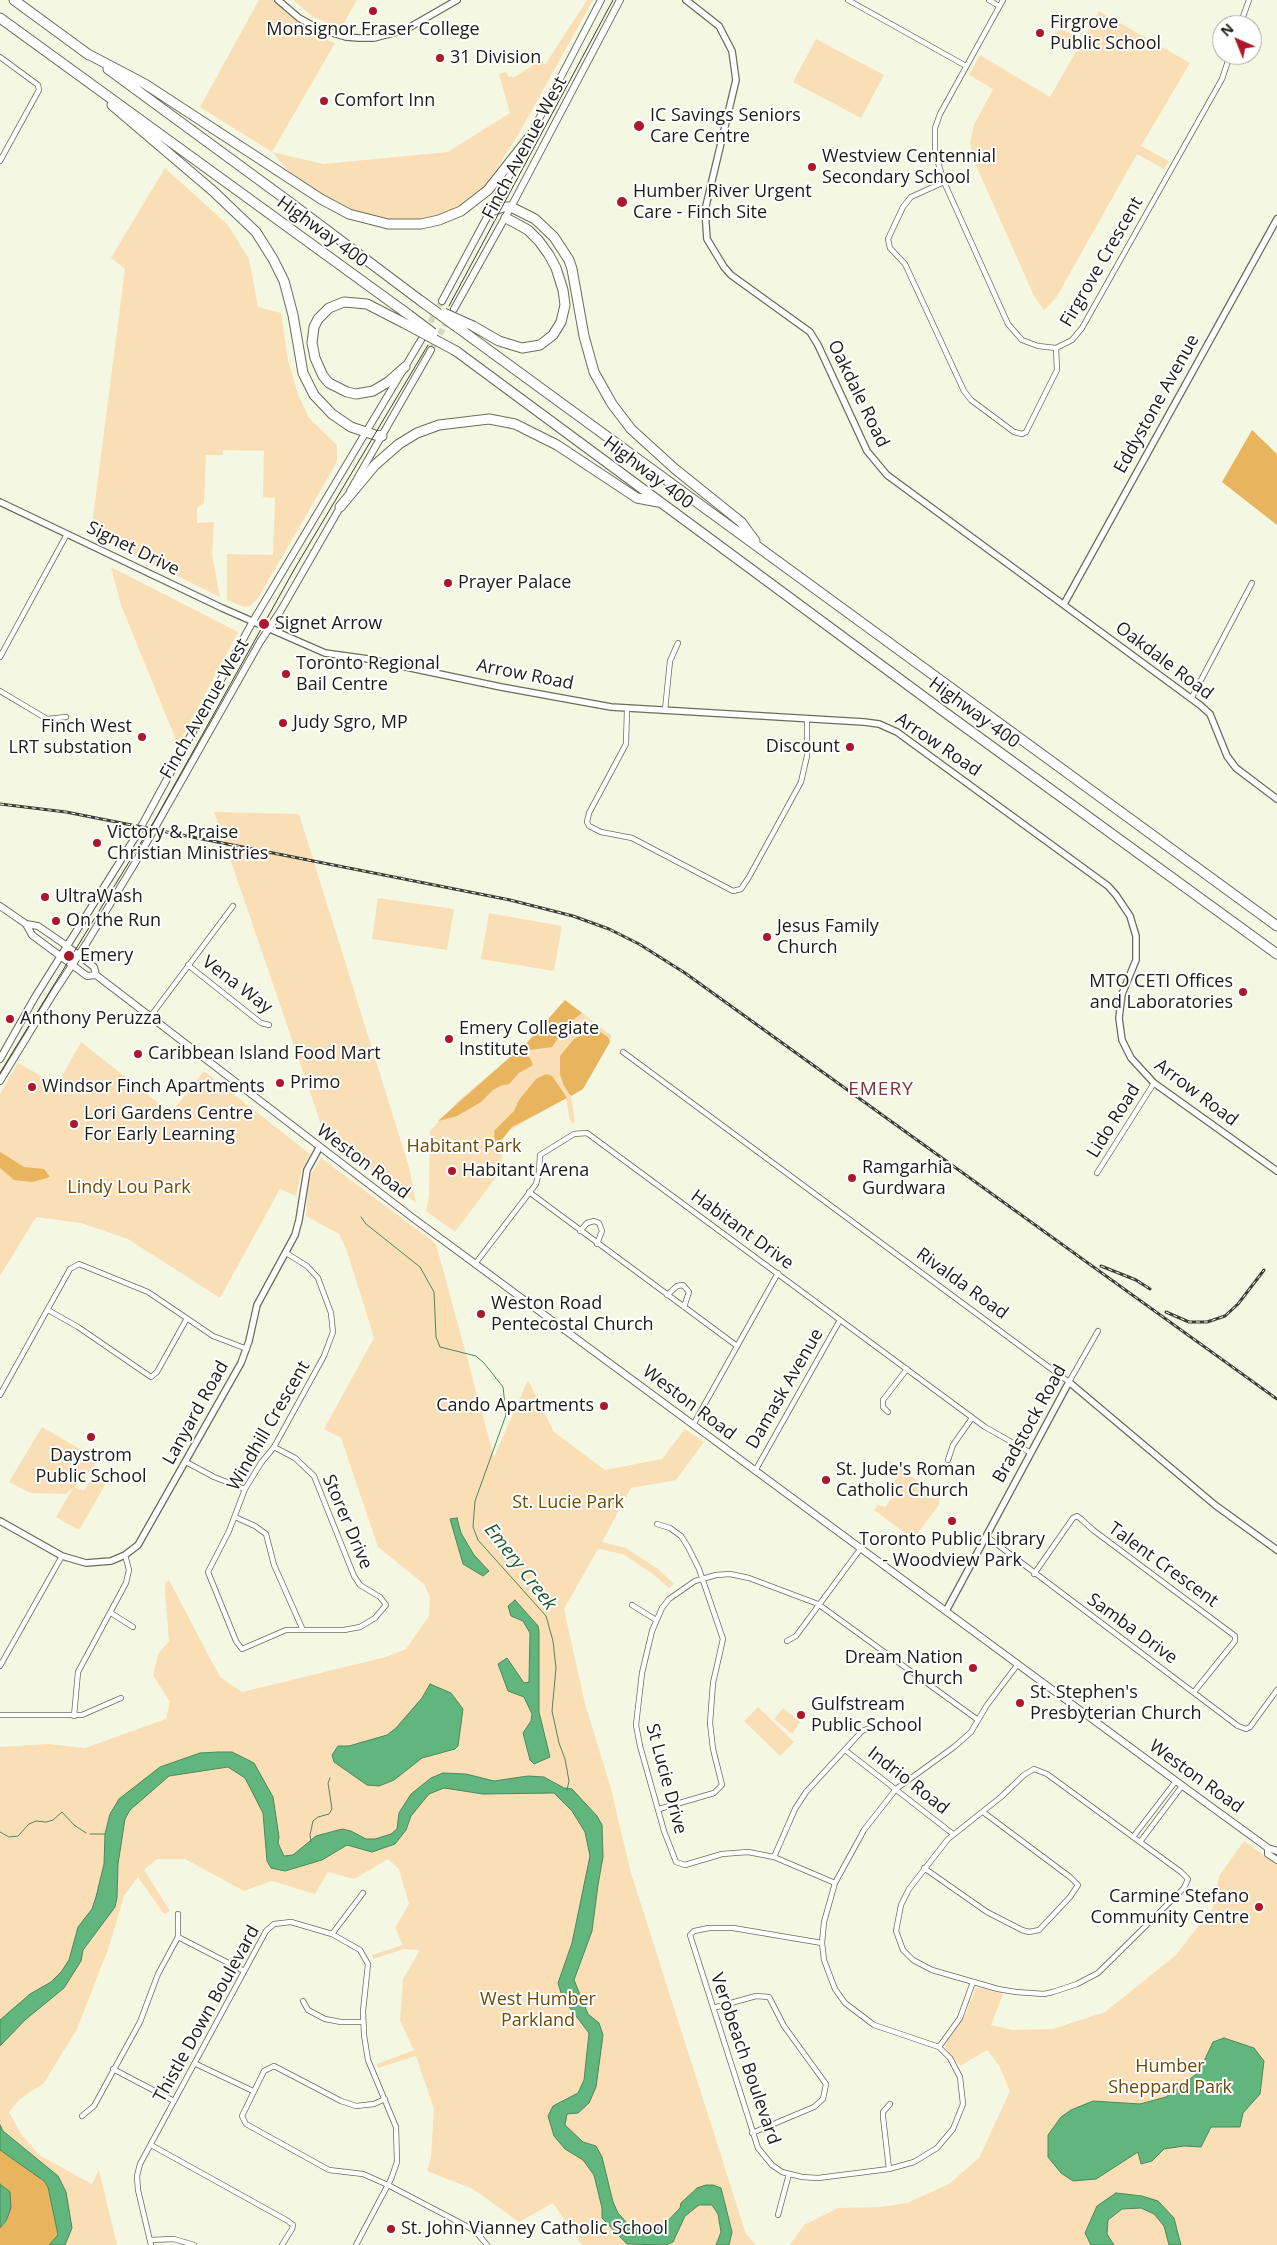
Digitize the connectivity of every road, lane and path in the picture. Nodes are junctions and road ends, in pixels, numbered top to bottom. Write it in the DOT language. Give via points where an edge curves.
graph roads {
  1 [pos="14,0"];
  2 [pos="278,0"];
  3 [pos="457,0"];
  4 [pos="601,0"];
  5 [pos="620,0"];
  6 [pos="686,0"];
  7 [pos="848,0"];
  8 [pos="989,0"];
  9 [pos="1003,0"];
  10 [pos="1249,0"];
  11 [pos="999,6"];
  12 [pos="1244,15"];
  13 [pos="0,18"];
  14 [pos="86,53"];
  15 [pos="0,57"];
  16 [pos="1227,65"];
  17 [pos="966,66"];
  18 [pos="89,84"];
  19 [pos="532,134"];
  20 [pos="0,161"];
  21 [pos="944,182"];
  22 [pos="511,207"];
  23 [pos="491,211"];
  24 [pos="506,218"];
  25 [pos="1277,219"];
  26 [pos="442,301"];
  27 [pos="420,302"];
  28 [pos="454,308"];
  29 [pos="406,319"];
  30 [pos="421,340"];
  31 [pos="1056,348"];
  32 [pos="431,350"];
  33 [pos="405,367"];
  34 [pos="366,432"];
  35 [pos="382,436"];
  36 [pos="0,502"];
  37 [pos="660,502"];
  38 [pos="340,508"];
  39 [pos="67,534"];
  40 [pos="760,547"];
  41 [pos="1252,583"];
  42 [pos="1064,604"];
  43 [pos="253,621"];
  44 [pos="269,628"];
  45 [pos="678,643"];
  46 [pos="0,657"];
  47 [pos="0,690"];
  48 [pos="1190,699"];
  49 [pos="627,709"];
  50 [pos="665,710"];
  51 [pos="66,717"];
  52 [pos="807,718"];
  53 [pos="1277,799"];
  54 [pos="0,906"];
  55 [pos="233,906"];
  56 [pos="26,924"];
  57 [pos="1277,926"];
  58 [pos="67,946"];
  59 [pos="1277,954"];
  60 [pos="61,955"];
  61 [pos="78,956"];
  62 [pos="72,964"];
  63 [pos="188,965"];
  64 [pos="96,975"];
  65 [pos="150,1017"];
  66 [pos="269,1026"];
  67 [pos="623,1052"];
  68 [pos="0,1059"];
  69 [pos="0,1081"];
  70 [pos="1154,1083"];
  71 [pos="319,1148"];
  72 [pos="1277,1171"];
  73 [pos="1097,1173"];
  74 [pos="529,1192"];
  75 [pos="580,1231"];
  76 [pos="597,1244"];
  77 [pos="286,1253"];
  78 [pos="475,1264"];
  79 [pos="778,1273"];
  80 [pos="667,1295"];
  81 [pos="684,1307"];
  82 [pos="48,1310"];
  83 [pos="186,1320"];
  84 [pos="840,1320"];
  85 [pos="1098,1331"];
  86 [pos="737,1346"];
  87 [pos="247,1348"];
  88 [pos="906,1369"];
  89 [pos="1070,1382"];
  90 [pos="0,1395"];
  91 [pos="888,1412"];
  92 [pos="972,1418"];
  93 [pos="694,1425"];
  94 [pos="274,1447"];
  95 [pos="1031,1453"];
  96 [pos="948,1460"];
  97 [pos="186,1462"];
  98 [pos="754,1471"];
  99 [pos="245,1489"];
  100 [pos="235,1517"];
  101 [pos="0,1521"];
  102 [pos="657,1524"];
  103 [pos="986,1536"];
  104 [pos="861,1548"];
  105 [pos="1277,1550"];
  106 [pos="62,1556"];
  107 [pos="125,1556"];
  108 [pos="1034,1574"];
  109 [pos="702,1580"];
  110 [pos="818,1604"];
  111 [pos="632,1605"];
  112 [pos="946,1611"];
  113 [pos="111,1613"];
  114 [pos="656,1620"];
  115 [pos="134,1626"];
  116 [pos="302,1628"];
  117 [pos="787,1641"];
  118 [pos="242,1649"];
  119 [pos="1018,1664"];
  120 [pos="0,1666"];
  121 [pos="1277,1690"];
  122 [pos="1194,1692"];
  123 [pos="121,1698"];
  124 [pos="0,1715"];
  125 [pos="74,1716"];
  126 [pos="978,1720"];
  127 [pos="872,1727"];
  128 [pos="845,1750"];
  129 [pos="1176,1781"];
  130 [pos="1182,1786"];
  131 [pos="896,1789"];
  132 [pos="659,1809"];
  133 [pos="982,1812"];
  134 [pos="954,1834"];
  135 [pos="1133,1837"];
  136 [pos="1140,1842"];
  137 [pos="1268,1848"];
  138 [pos="1277,1851"];
  139 [pos="774,1858"];
  140 [pos="1277,1860"];
  141 [pos="924,1868"];
  142 [pos="835,1883"];
  143 [pos="363,1893"];
  144 [pos="178,1914"];
  145 [pos="332,1934"];
  146 [pos="178,1937"];
  147 [pos="822,1943"];
  148 [pos="244,1971"];
  149 [pos="973,1982"];
  150 [pos="302,2001"];
  151 [pos="713,2008"];
  152 [pos="364,2022"];
  153 [pos="939,2047"];
  154 [pos="196,2064"];
  155 [pos="114,2069"];
  156 [pos="253,2092"];
  157 [pos="385,2099"];
  158 [pos="174,2101"];
  159 [pos="890,2104"];
  160 [pos="82,2116"];
  161 [pos="752,2133"];
  162 [pos="151,2145"];
  163 [pos="889,2168"];
  164 [pos="789,2174"];
  165 [pos="388,2185"];
  166 [pos="778,2215"];
  167 [pos="151,2242"];
  168 [pos="194,2245"];
  169 [pos="282,2245"];
  170 [pos="356,2245"];
  171 [pos="487,2245"];
  1 -- 14 [label="highway, Highway 400"];
  2 -- 3 [label="street" via="319,29 346,37 374,38 405,30"];
  4 -- 19 [label="main road, Finch Avenue West"];
  5 -- 22 [label="main road, Finch Avenue West"];
  6 -- 42 [label="street, Oakdale Road" via="719,26 732,51 736,80 704,220 707,239 717,258 731,275 810,332 867,451 887,475"];
  7 -- 17 [label="street"];
  8 -- 11 [label="street"];
  9 -- 11 [label="street, Firgrove Crescent"];
  10 -- 12 [label="street"];
  11 -- 17 [label="street, Firgrove Crescent"];
  13 -- 18 [label="highway, Highway 400"];
  14 -- 19 [label="highway" via="145,84 321,199 349,214 388,224 421,224 461,211 488,190"];
  14 -- 27 [label="highway, Highway 400"];
  15 -- 20 [label="street" via="38,87"];
  16 -- 31 [label="street, Firgrove Crescent" via="1222,79 1082,328 1072,340"];
  17 -- 21 [label="street, Firgrove Crescent" via="935,128 935,156"];
  18 -- 29 [label="highway, Highway 400" via="140,118"];
  18 -- 34 [label="highway" via="256,232 284,281 303,372 314,395 342,422"];
  19 -- 23 [label="main road, Finch Avenue West"];
  21 -- 31 [label="street, Firgrove Crescent" via="1010,328 1027,343"];
  21 -- 31 [label="street" via="911,197 888,239 890,248 906,264 964,391 971,400 1014,432 1022,434 1026,432 1057,370"];
  22 -- 23 [label="highway"];
  22 -- 24 [label="main road, Finch Avenue West"];
  22 -- 40 [label="highway" via="546,228 569,260 594,372 630,429 741,522"];
  23 -- 26 [label="main road, Finch Avenue West"];
  24 -- 27 [label="highway, bridge" via="540,241 553,262 565,305 561,322 553,335 540,345 522,348 499,341"];
  24 -- 28 [label="main road, Finch Avenue West"];
  25 -- 42 [label="street, Eddystone Avenue"];
  27 -- 40 [label="highway, Highway 400, bridge"];
  29 -- 33 [label="highway" via="367,304 344,302 329,308 318,319 312,343 323,376 347,392 373,391"];
  29 -- 37 [label="highway, Highway 400, bridge" via="456,351"];
  30 -- 33 [label="main road, Finch Avenue West"];
  32 -- 35 [label="main road, Finch Avenue West"];
  33 -- 34 [label="main road, Finch Avenue West"];
  34 -- 35 [label="highway"];
  34 -- 43 [label="main road, Finch Avenue West"];
  35 -- 38 [label="main road, Finch Avenue West"];
  36 -- 39 [label="street, Signet Drive"];
  37 -- 38 [label="highway" via="637,498 557,445 515,424 489,419 439,425 417,433 375,464"];
  37 -- 59 [label="highway, Highway 400"];
  38 -- 44 [label="main road, Finch Avenue West"];
  39 -- 43 [label="street, Signet Drive"];
  39 -- 46 [label="street"];
  40 -- 57 [label="highway, Highway 400"];
  41 -- 48 [label="street"];
  42 -- 48 [label="street, Oakdale Road"];
  43 -- 44 [label="street, Signet Drive"];
  43 -- 58 [label="main road, Finch Avenue West" via="136,836"];
  44 -- 49 [label="street, Arrow Road" via="325,653"];
  44 -- 61 [label="main road, Finch Avenue West"];
  45 -- 50 [label="street" via="670,660"];
  47 -- 51 [label="street" via="47,719"];
  48 -- 53 [label="street, Oakdale Road" via="1210,714 1227,756 1236,768"];
  49 -- 50 [label="street, Arrow Road"];
  49 -- 52 [label="street" via="626,744 589,813 589,826 601,832 632,838 733,891 741,889 749,877 801,782 807,756"];
  50 -- 52 [label="street, Arrow Road"];
  52 -- 70 [label="street, Arrow Road" via="870,722 897,732 1108,886 1126,910 1136,936 1136,960 1122,994 1120,1008 1122,1040 1136,1066"];
  54 -- 56 [label="main road, Weston Road"];
  55 -- 63 [label="street"];
  56 -- 58 [label="main road, Weston Road" via="38,926"];
  56 -- 60 [label="main road, Weston Road" via="32,935"];
  58 -- 60 [label="main road, Finch Avenue West"];
  58 -- 61 [label="main road, Weston Road"];
  60 -- 62 [label="main road, Weston Road"];
  60 -- 68 [label="main road, Finch Avenue West"];
  61 -- 62 [label="main road, Finch Avenue West"];
  61 -- 64 [label="main road, Weston Road" via="94,967"];
  62 -- 64 [label="main road, Weston Road" via="87,976"];
  62 -- 69 [label="main road, Finch Avenue West"];
  63 -- 65 [label="street"];
  63 -- 66 [label="street, Vena Way"];
  64 -- 65 [label="main road, Weston Road"];
  65 -- 71 [label="main road, Weston Road"];
  67 -- 89 [label="street, Rivalda Road"];
  70 -- 72 [label="street, Arrow Road"];
  70 -- 73 [label="street, Lido Road"];
  71 -- 77 [label="street, Lanyard Road" via="306,1170 299,1220"];
  71 -- 78 [label="main road, Weston Road"];
  74 -- 75 [label="street"];
  74 -- 78 [label="street, Habitant Drive"];
  74 -- 79 [label="street, Habitant Drive" via="538,1178 540,1155 574,1134 587,1133"];
  75 -- 76 [label="street"];
  75 -- 76 [label="street" via="587,1223 599,1223 602,1231"];
  76 -- 80 [label="street"];
  77 -- 87 [label="street, Lanyard Road" via="257,1305"];
  77 -- 94 [label="street, Windhill Crescent" via="307,1266 318,1278 332,1313 333,1332 324,1356"];
  78 -- 93 [label="main road, Weston Road"];
  79 -- 84 [label="street, Habitant Drive"];
  79 -- 86 [label="street"];
  80 -- 81 [label="street"];
  80 -- 81 [label="street" via="683,1285 689,1292"];
  81 -- 86 [label="street"];
  82 -- 83 [label="street" via="70,1270 79,1264 148,1292"];
  82 -- 83 [label="street" via="151,1377"];
  82 -- 90 [label="street"];
  83 -- 87 [label="street" via="220,1340"];
  84 -- 88 [label="street, Habitant Drive"];
  84 -- 98 [label="street, Damask Avenue"];
  85 -- 89 [label="street, Bradstock Road"];
  86 -- 93 [label="street"];
  87 -- 97 [label="street, Lanyard Road"];
  88 -- 91 [label="street" via="883,1400 883,1407"];
  88 -- 92 [label="street, Habitant Drive"];
  89 -- 95 [label="street, Bradstock Road"];
  89 -- 105 [label="street, Rivalda Road" via="1215,1505"];
  92 -- 95 [label="street, Habitant Drive"];
  92 -- 96 [label="street" via="953,1445"];
  93 -- 98 [label="main road, Weston Road"];
  94 -- 99 [label="street, Windhill Crescent"];
  94 -- 116 [label="street, Storer Drive" via="295,1458 314,1476 354,1576 360,1585 380,1597 386,1605 370,1622 355,1629"];
  95 -- 103 [label="street, Bradstock Road"];
  97 -- 99 [label="street"];
  97 -- 107 [label="street, Lanyard Road" via="143,1538"];
  98 -- 104 [label="main road, Weston Road"];
  99 -- 100 [label="street, Windhill Crescent"];
  100 -- 116 [label="street" via="266,1534 274,1564"];
  100 -- 118 [label="street, Windhill Crescent" via="208,1572"];
  101 -- 106 [label="street, Lanyard Road"];
  102 -- 109 [label="street" via="680,1536 700,1569"];
  103 -- 108 [label="street, Samba Drive"];
  103 -- 112 [label="street, Bradstock Road"];
  104 -- 110 [label="street"];
  104 -- 112 [label="main road, Weston Road"];
  106 -- 107 [label="street, Lanyard Road" via="78,1562 100,1564"];
  106 -- 120 [label="street"];
  107 -- 113 [label="street" via="128,1576"];
  108 -- 122 [label="street, Samba Drive"];
  108 -- 122 [label="street, Talent Crescent" via="1077,1516 1235,1636 1235,1642"];
  109 -- 110 [label="street, St Lucie Drive" via="716,1575 737,1575"];
  109 -- 114 [label="street, St Lucie Drive" via="690,1583 673,1595"];
  109 -- 132 [label="street" via="723,1639 713,1683 710,1722 722,1785 714,1793"];
  110 -- 117 [label="street" via="796,1636"];
  110 -- 126 [label="street, St Lucie Drive"];
  111 -- 114 [label="street"];
  112 -- 119 [label="main road, Weston Road"];
  113 -- 115 [label="street"];
  113 -- 125 [label="street" via="78,1672"];
  114 -- 132 [label="street, St Lucie Drive" via="642,1673 636,1725"];
  116 -- 118 [label="street, Storer Drive" via="275,1633"];
  119 -- 126 [label="street"];
  119 -- 129 [label="main road, Weston Road"];
  121 -- 122 [label="street, Samba Drive" via="1254,1724 1246,1729"];
  123 -- 125 [label="street"];
  124 -- 125 [label="street"];
  126 -- 131 [label="street" via="971,1732 954,1747"];
  127 -- 128 [label="street" via="862,1730"];
  128 -- 131 [label="street, Indrio Road"];
  128 -- 139 [label="street" via="797,1805"];
  129 -- 130 [label="main road, Weston Road"];
  129 -- 135 [label="street"];
  130 -- 136 [label="street"];
  130 -- 137 [label="main road, Weston Road"];
  131 -- 134 [label="street, Indrio Road"];
  131 -- 142 [label="street" via="864,1830"];
  132 -- 139 [label="street, St Lucie Drive" via="672,1854 679,1864 730,1852"];
  133 -- 134 [label="street"];
  133 -- 135 [label="street" via="1029,1770 1038,1769"];
  133 -- 141 [label="street" via="1078,1885 1039,1930 1022,1930 981,1909"];
  134 -- 141 [label="street"];
  135 -- 136 [label="street"];
  136 -- 149 [label="street" via="1188,1879 1178,1894 1098,1973 1069,1987 1044,1994 1008,1991"];
  137 -- 138 [label="main road, Weston Road"];
  137 -- 140 [label="main road, Weston Road" via="1268,1854"];
  139 -- 142 [label="street, St Lucie Drive"];
  141 -- 149 [label="street" via="901,1905 896,1926 897,1939 902,1950 913,1960 932,1970"];
  142 -- 147 [label="street"];
  143 -- 145 [label="street"];
  144 -- 146 [label="street"];
  145 -- 148 [label="street, Thistle Down Boulevard" via="291,1922 274,1924 266,1931"];
  145 -- 152 [label="street, Thistle Down Boulevard" via="356,1946 368,1964"];
  146 -- 148 [label="street"];
  146 -- 155 [label="street" via="158,1974 138,2026"];
  147 -- 151 [label="street, Verobeach Boulevard" via="733,1928 692,1932 690,1939"];
  147 -- 153 [label="street" via="824,1960 835,1989 851,2009 874,2025"];
  148 -- 154 [label="street, Thistle Down Boulevard"];
  149 -- 153 [label="street" via="960,2018"];
  150 -- 152 [label="street" via="308,2010 325,2019"];
  151 -- 161 [label="street, Verobeach Boulevard"];
  151 -- 161 [label="street" via="756,1996 769,1997 784,2026 826,2084 825,2094 814,2107"];
  152 -- 157 [label="street, Thistle Down Boulevard" via="368,2060"];
  153 -- 163 [label="street, Verobeach Boulevard" via="954,2064 962,2084 963,2104 959,2118 946,2140 933,2151 914,2162"];
  154 -- 156 [label="street"];
  154 -- 158 [label="street, Thistle Down Boulevard"];
  155 -- 158 [label="street"];
  155 -- 160 [label="street" via="94,2106"];
  156 -- 157 [label="street" via="264,2071 274,2066 356,2106 368,2106"];
  156 -- 165 [label="street" via="242,2116 246,2124 329,2170 363,2174"];
  157 -- 165 [label="street, Thistle Down Boulevard" via="396,2127 397,2140 397,2162"];
  158 -- 162 [label="street, Thistle Down Boulevard"];
  159 -- 163 [label="street" via="883,2115"];
  161 -- 164 [label="street, Verobeach Boulevard" via="763,2156"];
  162 -- 167 [label="street, Thistle Down Boulevard" via="137,2176"];
  162 -- 169 [label="street" via="288,2221 293,2225 292,2229"];
  163 -- 164 [label="street, Verobeach Boulevard" via="818,2178"];
  164 -- 166 [label="street"];
  165 -- 170 [label="street, Thistle Down Boulevard"];
  165 -- 171 [label="street" via="470,2228"];
  167 -- 168 [label="street" via="174,2239"];
}
